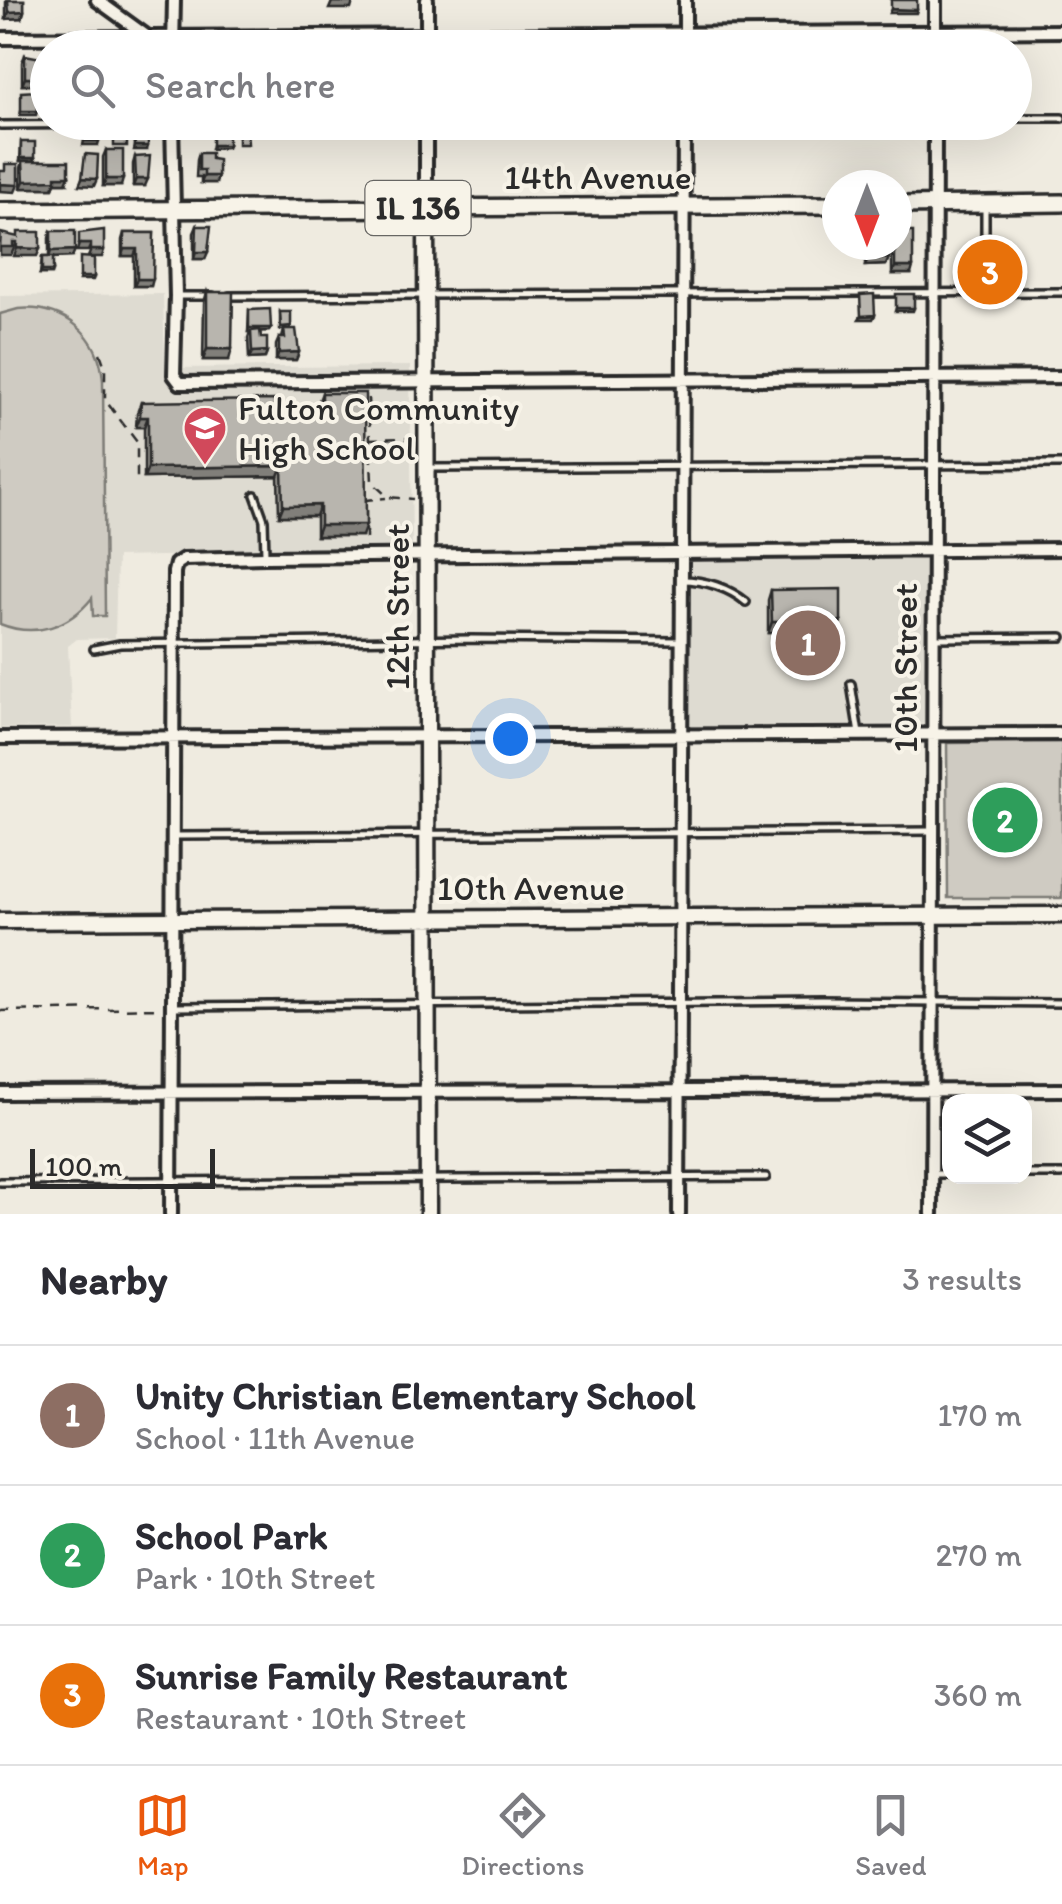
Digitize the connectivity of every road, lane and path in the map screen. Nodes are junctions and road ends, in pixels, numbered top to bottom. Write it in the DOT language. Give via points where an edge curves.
graph roads {
  1 [pos="97,0"];
  2 [pos="174,0"];
  3 [pos="426,0"];
  4 [pos="684,0"];
  5 [pos="934,0"];
  6 [pos="138,30"];
  7 [pos="173,30"];
  8 [pos="427,30"];
  9 [pos="685,30"];
  10 [pos="935,30"];
  11 [pos="1032,31"];
  12 [pos="1062,31"];
  13 [pos="0,38"];
  14 [pos="30,38"];
  15 [pos="1032,118"];
  16 [pos="1062,118"];
  17 [pos="0,125"];
  18 [pos="30,125"];
  19 [pos="172,140"];
  20 [pos="426,140"];
  21 [pos="684,140"];
  22 [pos="935,140"];
  23 [pos="1062,203"];
  24 [pos="912,204"];
  25 [pos="935,204"];
  26 [pos="985,204"];
  27 [pos="822,205"];
  28 [pos="684,206"];
  29 [pos="426,208"];
  30 [pos="174,210"];
  31 [pos="0,211"];
  32 [pos="986,242"];
  33 [pos="1062,292"];
  34 [pos="683,294"];
  35 [pos="936,294"];
  36 [pos="426,295"];
  37 [pos="176,296"];
  38 [pos="100,353"];
  39 [pos="936,378"];
  40 [pos="1062,378"];
  41 [pos="683,380"];
  42 [pos="428,382"];
  43 [pos="368,398"];
  44 [pos="315,399"];
  45 [pos="278,400"];
  46 [pos="277,425"];
  47 [pos="314,425"];
  48 [pos="412,438"];
  49 [pos="362,439"];
  50 [pos="369,439"];
  51 [pos="936,464"];
  52 [pos="1062,464"];
  53 [pos="683,467"];
  54 [pos="426,468"];
  55 [pos="137,485"];
  56 [pos="255,496"];
  57 [pos="388,497"];
  58 [pos="413,499"];
  59 [pos="366,539"];
  60 [pos="1062,550"];
  61 [pos="933,551"];
  62 [pos="682,553"];
  63 [pos="428,556"];
  64 [pos="265,557"];
  65 [pos="682,580"];
  66 [pos="746,602"];
  67 [pos="1062,637"];
  68 [pos="934,638"];
  69 [pos="682,641"];
  70 [pos="427,642"];
  71 [pos="174,645"];
  72 [pos="94,649"];
  73 [pos="850,684"];
  74 [pos="682,733"];
  75 [pos="860,734"];
  76 [pos="933,734"];
  77 [pos="1062,734"];
  78 [pos="427,736"];
  79 [pos="0,738"];
  80 [pos="174,738"];
  81 [pos="933,831"];
  82 [pos="427,833"];
  83 [pos="682,834"];
  84 [pos="174,836"];
  85 [pos="1062,915"];
  86 [pos="932,916"];
  87 [pos="681,917"];
  88 [pos="427,918"];
  89 [pos="173,920"];
  90 [pos="0,921"];
  91 [pos="933,1002"];
  92 [pos="1062,1002"];
  93 [pos="681,1004"];
  94 [pos="427,1005"];
  95 [pos="173,1007"];
  96 [pos="0,1011"];
  97 [pos="681,1090"];
  98 [pos="1062,1090"];
  99 [pos="427,1091"];
  100 [pos="933,1091"];
  101 [pos="172,1092"];
  102 [pos="0,1093"];
  103 [pos="933,1174"];
  104 [pos="942,1174"];
  105 [pos="1032,1174"];
  106 [pos="1062,1174"];
  107 [pos="766,1177"];
  108 [pos="680,1178"];
  109 [pos="428,1181"];
  110 [pos="0,1182"];
  111 [pos="172,1182"];
  112 [pos="171,1214"];
  113 [pos="428,1214"];
  114 [pos="679,1214"];
  115 [pos="932,1214"];
  1 -- 6 [label="street"];
  2 -- 7 [label="street"];
  3 -- 8 [label="street"];
  4 -- 9 [label="street"];
  5 -- 10 [label="street"];
  11 -- 12 [label="street"];
  13 -- 14 [label="street"];
  15 -- 16 [label="lane"];
  17 -- 18 [label="lane"];
  19 -- 30 [label="street"];
  20 -- 29 [label="street, 12th Street"];
  21 -- 28 [label="street"];
  22 -- 25 [label="street, 10th Street"];
  23 -- 26 [label="main road"];
  24 -- 25 [label="main road"];
  25 -- 26 [label="main road"];
  25 -- 35 [label="street, 10th Street"];
  26 -- 32 [label="lane"];
  27 -- 28 [label="main road, 14th Avenue / IL 136"];
  28 -- 29 [label="main road, 14th Avenue / IL 136"];
  28 -- 34 [label="street"];
  29 -- 30 [label="main road, 14th Avenue / IL 136"];
  29 -- 36 [label="street, 12th Street"];
  30 -- 31 [label="main road, 14th Avenue / IL 136"];
  30 -- 37 [label="street"];
  33 -- 35 [label="lane"];
  34 -- 35 [label="lane"];
  34 -- 36 [label="lane"];
  34 -- 41 [label="street"];
  35 -- 39 [label="street, 10th Street"];
  36 -- 37 [label="lane"];
  36 -- 42 [label="street, 12th Street"];
  37 -- 42 [label="street" via="180,383"];
  38 -- 55 [label="path" via="105,400 137,442"];
  39 -- 40 [label="street"];
  39 -- 41 [label="street"];
  39 -- 51 [label="street, 10th Street"];
  41 -- 42 [label="street"];
  41 -- 53 [label="street"];
  42 -- 54 [label="street, 12th Street"];
  43 -- 50 [label="path"];
  44 -- 47 [label="path"];
  45 -- 46 [label="path"];
  48 -- 50 [label="path"];
  49 -- 50 [label="path"];
  50 -- 57 [label="path" via="372,482"];
  51 -- 52 [label="lane"];
  51 -- 53 [label="lane"];
  51 -- 61 [label="street, 10th Street"];
  53 -- 54 [label="lane"];
  53 -- 62 [label="street"];
  54 -- 63 [label="street, 12th Street"];
  56 -- 64 [label="lane"];
  57 -- 58 [label="path"];
  57 -- 59 [label="path" via="366,500"];
  60 -- 61 [label="street"];
  61 -- 62 [label="street"];
  61 -- 68 [label="street, 10th Street"];
  62 -- 63 [label="street"];
  62 -- 65 [label="street"];
  63 -- 64 [label="street"];
  63 -- 70 [label="street, 12th Street"];
  64 -- 71 [label="street" via="176,564"];
  65 -- 66 [label="lane" via="719,587"];
  65 -- 69 [label="street"];
  67 -- 68 [label="lane"];
  68 -- 76 [label="street, 10th Street"];
  69 -- 70 [label="lane"];
  69 -- 74 [label="street"];
  70 -- 71 [label="lane"];
  70 -- 78 [label="street, 12th Street"];
  71 -- 72 [label="lane"];
  71 -- 80 [label="street"];
  73 -- 75 [label="lane"];
  74 -- 75 [label="street"];
  74 -- 78 [label="street"];
  74 -- 83 [label="street"];
  75 -- 76 [label="street"];
  76 -- 77 [label="street"];
  76 -- 81 [label="street, 10th Street"];
  78 -- 80 [label="street"];
  78 -- 82 [label="street, 12th Street"];
  79 -- 80 [label="street"];
  80 -- 84 [label="street"];
  81 -- 83 [label="lane"];
  81 -- 86 [label="street, 10th Street"];
  82 -- 83 [label="lane"];
  82 -- 84 [label="lane"];
  82 -- 88 [label="street, 12th Street"];
  83 -- 87 [label="street"];
  84 -- 89 [label="street"];
  85 -- 86 [label="street, 10th Avenue"];
  86 -- 87 [label="street, 10th Avenue"];
  86 -- 91 [label="street, 10th Street"];
  87 -- 88 [label="street, 10th Avenue"];
  87 -- 93 [label="street"];
  88 -- 89 [label="street, 10th Avenue"];
  88 -- 94 [label="street, 12th Street"];
  89 -- 90 [label="street, 10th Avenue"];
  89 -- 95 [label="street"];
  91 -- 92 [label="lane"];
  91 -- 93 [label="lane"];
  91 -- 100 [label="street, 10th Street"];
  93 -- 94 [label="lane"];
  93 -- 97 [label="street"];
  94 -- 95 [label="lane"];
  94 -- 99 [label="street, 12th Street"];
  95 -- 96 [label="path"];
  95 -- 101 [label="street"];
  97 -- 99 [label="street"];
  97 -- 100 [label="street"];
  97 -- 108 [label="street"];
  98 -- 100 [label="street"];
  99 -- 101 [label="street"];
  99 -- 109 [label="street, 12th Street"];
  100 -- 103 [label="street, 10th Street"];
  101 -- 102 [label="street"];
  101 -- 111 [label="street"];
  103 -- 104 [label="lane"];
  103 -- 115 [label="street, 10th Street"];
  105 -- 106 [label="lane"];
  107 -- 108 [label="lane"];
  108 -- 109 [label="lane"];
  108 -- 114 [label="street"];
  109 -- 111 [label="lane"];
  109 -- 113 [label="street, 12th Street"];
  110 -- 111 [label="lane"];
  111 -- 112 [label="street"];
}
